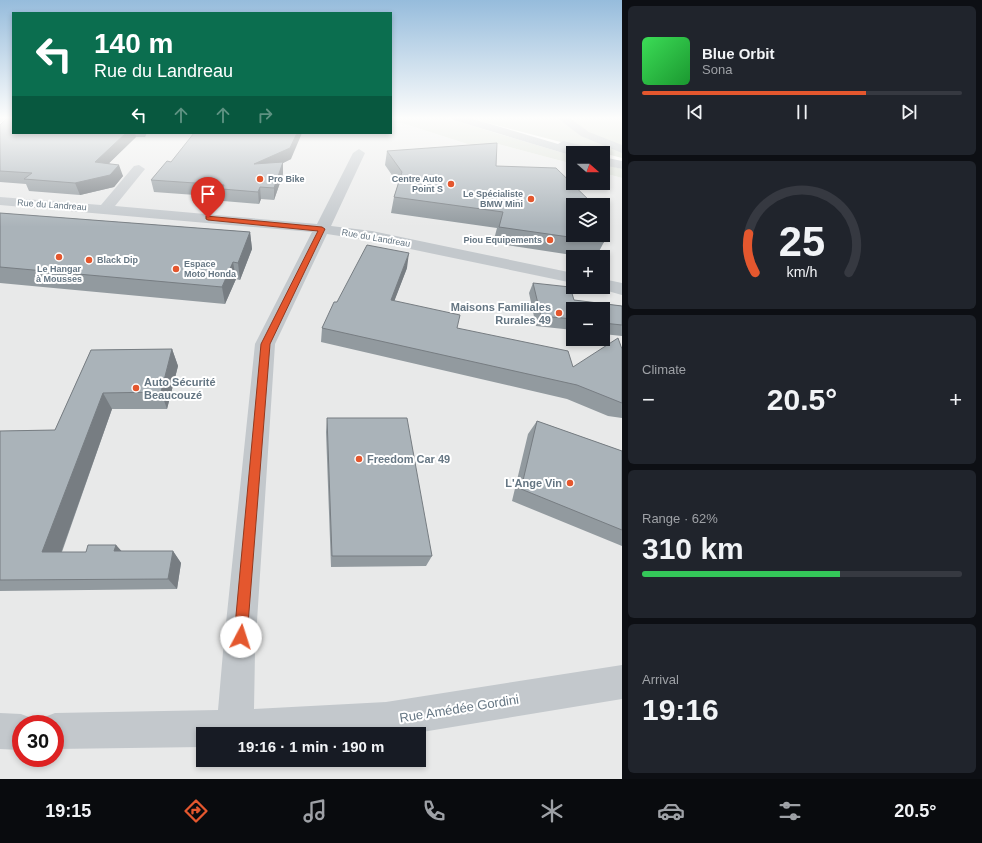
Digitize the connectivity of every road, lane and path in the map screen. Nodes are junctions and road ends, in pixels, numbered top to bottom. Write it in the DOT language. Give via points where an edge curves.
graph roads {
  1 [pos="358,154"];
  2 [pos="610,156"];
  3 [pos="622,159"];
  4 [pos="610,162"];
  5 [pos="622,165"];
  6 [pos="139,169"];
  7 [pos="0,201"];
  8 [pos="105,209"];
  9 [pos="322,229"];
  10 [pos="566,277"];
  11 [pos="610,286"];
  12 [pos="622,289"];
  13 [pos="622,682"];
  14 [pos="235,727"];
  15 [pos="254,727"];
  16 [pos="196,729"];
  17 [pos="0,731"];
  18 [pos="64,731"];
  19 [pos="12,732"];
  1 -- 9 [label="street"];
  2 -- 3 [label="street"];
  4 -- 5 [label="street"];
  6 -- 8 [label="street"];
  7 -- 8 [label="street, Rue du Landreau"];
  8 -- 9 [label="street, Rue du Landreau"];
  9 -- 10 [label="street, Rue du Landreau" via="372,236"];
  9 -- 14 [label="street" via="265,344"];
  11 -- 12 [label="street"];
  13 -- 15 [label="street, Rue Amédée Gordini" via="386,720"];
  16 -- 18 [label="street, Rue Amédée Gordini"];
  17 -- 19 [label="street"];
}
